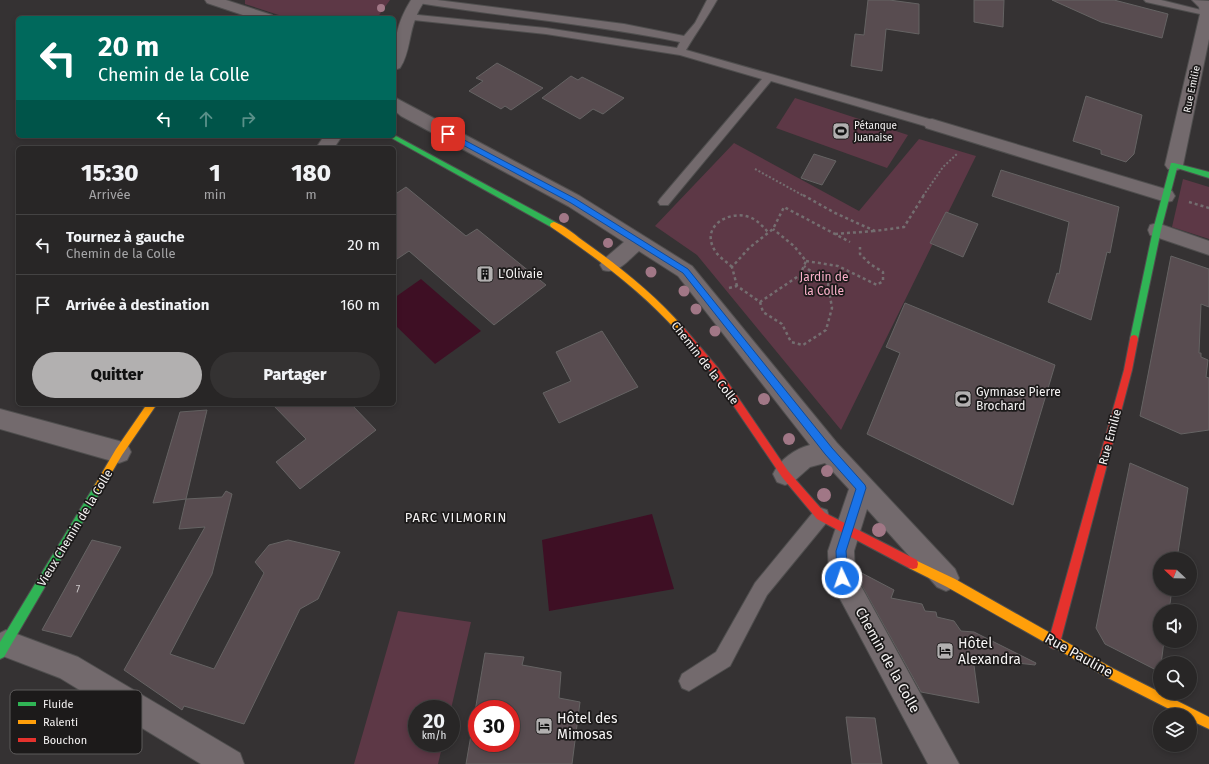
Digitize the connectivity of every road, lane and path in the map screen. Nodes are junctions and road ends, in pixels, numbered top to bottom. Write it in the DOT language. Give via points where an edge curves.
graph roads {
  1 [pos="212,0"];
  2 [pos="418,0"];
  3 [pos="712,0"];
  4 [pos="1148,0"];
  5 [pos="231,3"];
  6 [pos="1203,7"];
  7 [pos="262,16"];
  8 [pos="408,17"];
  9 [pos="396,26"];
  10 [pos="686,40"];
  11 [pos="681,52"];
  12 [pos="396,56"];
  13 [pos="769,77"];
  14 [pos="396,104"];
  15 [pos="932,124"];
  16 [pos="395,138"];
  17 [pos="959,153"];
  18 [pos="1174,165"];
  19 [pos="755,169"];
  20 [pos="1209,175"];
  21 [pos="1166,196"];
  22 [pos="664,202"];
  23 [pos="773,230"];
  24 [pos="1157,230"];
  25 [pos="875,231"];
  26 [pos="769,233"];
  27 [pos="834,234"];
  28 [pos="638,241"];
  29 [pos="850,242"];
  30 [pos="860,247"];
  31 [pos="1209,248"];
  32 [pos="806,261"];
  33 [pos="610,265"];
  34 [pos="804,266"];
  35 [pos="732,267"];
  36 [pos="737,286"];
  37 [pos="710,300"];
  38 [pos="760,302"];
  39 [pos="151,406"];
  40 [pos="0,419"];
  41 [pos="829,451"];
  42 [pos="119,452"];
  43 [pos="785,474"];
  44 [pos="861,488"];
  45 [pos="821,516"];
  46 [pos="848,531"];
  47 [pos="951,583"];
  48 [pos="1054,643"];
  49 [pos="3,649"];
  50 [pos="688,681"];
  51 [pos="106,690"];
  52 [pos="142,712"];
  53 [pos="1209,723"];
  54 [pos="229,764"];
  55 [pos="944,764"];
  1 -- 5 [label="street"];
  2 -- 8 [label="street"];
  2 -- 10 [label="lane" via="624,27"];
  3 -- 10 [label="lane" via="699,24"];
  4 -- 6 [label="lane"];
  5 -- 7 [label="street"];
  6 -- 18 [label="street, Rue Emilie"];
  8 -- 9 [label="street"];
  8 -- 11 [label="lane" via="546,31"];
  8 -- 12 [label="street"];
  10 -- 11 [label="lane"];
  11 -- 13 [label="lane"];
  13 -- 15 [label="lane"];
  13 -- 22 [label="lane"];
  14 -- 28 [label="street" via="407,112 574,201"];
  15 -- 21 [label="street"];
  16 -- 33 [label="street, Chemin de la Colle" via="550,222"];
  17 -- 25 [label="path" via="951,157 904,227"];
  18 -- 20 [label="street"];
  18 -- 21 [label="street, Rue Emilie"];
  19 -- 25 [label="path"];
  21 -- 24 [label="street, Rue Emilie"];
  23 -- 26 [label="path"];
  23 -- 27 [label="path" via="784,207"];
  23 -- 32 [label="path" via="794,246"];
  24 -- 31 [label="street"];
  24 -- 48 [label="street, Rue Emilie" via="1128,370"];
  25 -- 27 [label="path"];
  26 -- 35 [label="path" via="749,248"];
  26 -- 35 [label="path" via="763,224 748,216 724,217 714,227 710,239 714,249"];
  27 -- 29 [label="path"];
  28 -- 33 [label="street"];
  28 -- 37 [label="street" via="686,271"];
  30 -- 32 [label="path" via="860,254 883,272 883,281 877,285 866,282 843,268"];
  32 -- 34 [label="path"];
  33 -- 43 [label="street, Chemin de la Colle" via="667,313 715,371"];
  34 -- 38 [label="path" via="800,275"];
  34 -- 38 [label="path" via="828,284 832,308 826,330 803,345 791,342 782,324 763,312"];
  35 -- 36 [label="path"];
  36 -- 37 [label="path" via="724,289"];
  36 -- 38 [label="path"];
  37 -- 41 [label="street"];
  39 -- 42 [label="street, Vieux Chemin de la Colle"];
  40 -- 42 [label="street"];
  41 -- 43 [label="street" via="803,458"];
  41 -- 44 [label="street"];
  42 -- 49 [label="street, Vieux Chemin de la Colle"];
  43 -- 45 [label="street, Chemin de la Colle"];
  44 -- 46 [label="street, Chemin de la Colle"];
  44 -- 47 [label="street, Rue Pauline"];
  45 -- 46 [label="street, Chemin de la Colle"];
  45 -- 50 [label="lane" via="761,589 723,659"];
  46 -- 47 [label="street, Rue Pauline"];
  46 -- 55 [label="street, Chemin de la Colle" via="841,551 842,578"];
  47 -- 48 [label="street, Rue Pauline"];
  48 -- 53 [label="street, Rue Pauline"];
  49 -- 51 [label="street" via="68,667"];
  52 -- 54 [label="street"];
}
